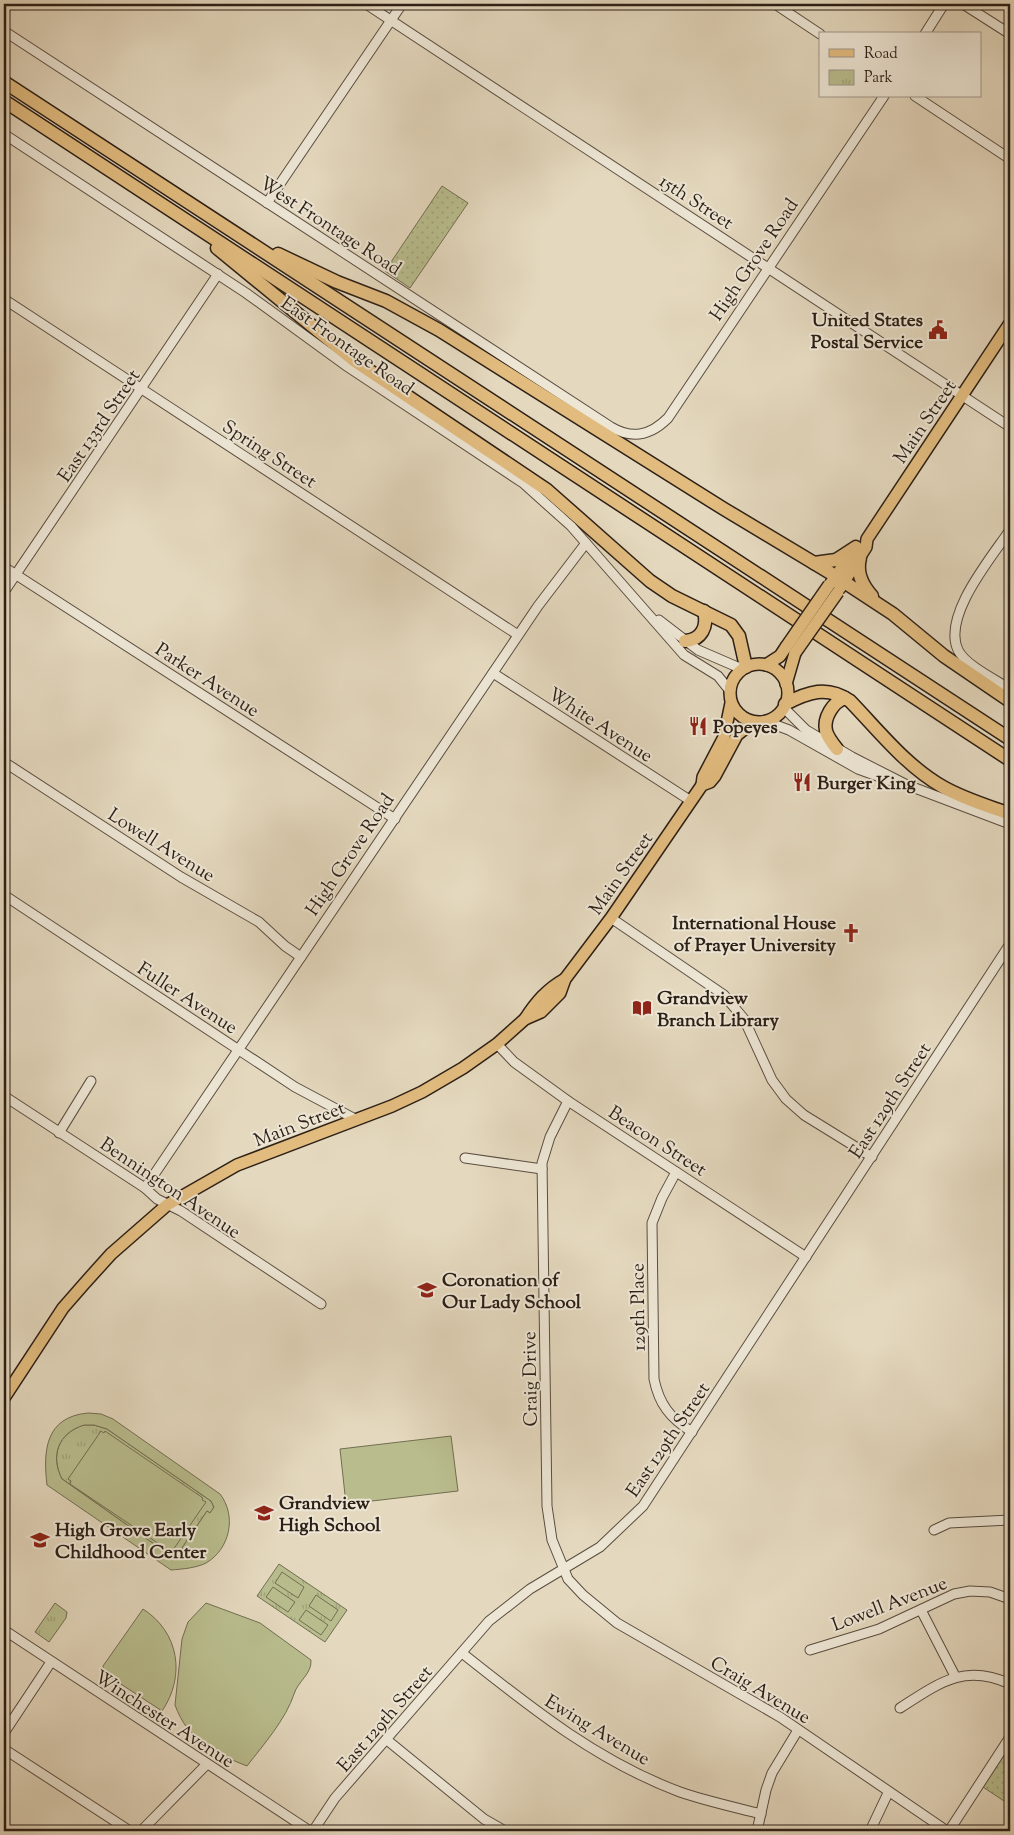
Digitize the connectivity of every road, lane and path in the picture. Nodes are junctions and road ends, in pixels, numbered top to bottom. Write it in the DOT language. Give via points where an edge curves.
graph roads {
  1 [pos="366,4"];
  2 [pos="402,4"];
  3 [pos="775,4"];
  4 [pos="944,4"];
  5 [pos="963,4"];
  6 [pos="391,20"];
  7 [pos="4,31"];
  8 [pos="926,32"];
  9 [pos="819,33"];
  10 [pos="1010,34"];
  11 [pos="4,82"];
  12 [pos="883,98"];
  13 [pos="918,98"];
  14 [pos="4,101"];
  15 [pos="4,134"];
  16 [pos="1010,160"];
  17 [pos="267,203"];
  18 [pos="202,230"];
  19 [pos="230,231"];
  20 [pos="768,267"];
  21 [pos="218,274"];
  22 [pos="4,299"];
  23 [pos="1010,323"];
  24 [pos="142,388"];
  25 [pos="962,395"];
  26 [pos="1010,427"];
  27 [pos="645,434"];
  28 [pos="1010,530"];
  29 [pos="586,543"];
  30 [pos="858,552"];
  31 [pos="814,563"];
  32 [pos="4,567"];
  33 [pos="16,575"];
  34 [pos="836,584"];
  35 [pos="4,592"];
  36 [pos="876,603"];
  37 [pos="704,611"];
  38 [pos="648,613"];
  39 [pos="518,635"];
  40 [pos="685,641"];
  41 [pos="791,650"];
  42 [pos="766,665"];
  43 [pos="744,668"];
  44 [pos="493,673"];
  45 [pos="786,684"];
  46 [pos="1010,689"];
  47 [pos="731,697"];
  48 [pos="845,698"];
  49 [pos="1010,701"];
  50 [pos="784,706"];
  51 [pos="759,722"];
  52 [pos="1010,739"];
  53 [pos="837,749"];
  54 [pos="1010,760"];
  55 [pos="4,762"];
  56 [pos="702,785"];
  57 [pos="907,785"];
  58 [pos="691,801"];
  59 [pos="1010,814"];
  60 [pos="394,819"];
  61 [pos="1010,824"];
  62 [pos="4,895"];
  63 [pos="611,918"];
  64 [pos="1010,944"];
  65 [pos="301,956"];
  66 [pos="497,1044"];
  67 [pos="238,1050"];
  68 [pos="91,1081"];
  69 [pos="4,1096"];
  70 [pos="568,1101"];
  71 [pos="357,1120"];
  72 [pos="59,1133"];
  73 [pos="872,1157"];
  74 [pos="465,1158"];
  75 [pos="542,1169"];
  76 [pos="676,1172"];
  77 [pos="145,1188"];
  78 [pos="166,1205"];
  79 [pos="806,1257"];
  80 [pos="321,1304"];
  81 [pos="4,1398"];
  82 [pos="692,1432"];
  83 [pos="1010,1520"];
  84 [pos="934,1530"];
  85 [pos="564,1570"];
  86 [pos="1010,1599"];
  87 [pos="921,1610"];
  88 [pos="4,1630"];
  89 [pos="810,1650"];
  90 [pos="462,1652"];
  91 [pos="51,1662"];
  92 [pos="955,1676"];
  93 [pos="1010,1684"];
  94 [pos="900,1708"];
  95 [pos="798,1730"];
  96 [pos="4,1732"];
  97 [pos="1010,1737"];
  98 [pos="386,1740"];
  99 [pos="4,1749"];
  100 [pos="207,1764"];
  101 [pos="888,1793"];
  102 [pos="760,1814"];
  103 [pos="130,1831"];
  104 [pos="141,1831"];
  105 [pos="312,1831"];
  106 [pos="504,1831"];
  107 [pos="757,1831"];
  108 [pos="870,1831"];
  109 [pos="948,1831"];
  1 -- 6 [label="street, 15th Street"];
  2 -- 6 [label="street"];
  3 -- 9 [label="street"];
  4 -- 8 [label="street"];
  5 -- 10 [label="street"];
  6 -- 17 [label="street"];
  6 -- 20 [label="street, 15th Street"];
  7 -- 17 [label="street, West Frontage Road"];
  11 -- 19 [label="highway"];
  12 -- 20 [label="street, High Grove Road"];
  13 -- 16 [label="street"];
  14 -- 18 [label="highway"];
  15 -- 21 [label="street, East Frontage Road"];
  17 -- 27 [label="street, West Frontage Road" via="611,427 627,434"];
  18 -- 37 [label="highway" via="220,251 338,348 532,478 650,582"];
  18 -- 54 [label="highway"];
  19 -- 31 [label="highway" via="337,282 386,301 440,330"];
  19 -- 52 [label="highway"];
  20 -- 25 [label="street, 15th Street"];
  20 -- 27 [label="street, High Grove Road" via="668,418"];
  21 -- 24 [label="street, East 133rd Street"];
  21 -- 29 [label="street, East Frontage Road" via="348,368 514,476 559,513"];
  22 -- 24 [label="street, Spring Street"];
  23 -- 25 [label="main road, Main Street"];
  24 -- 33 [label="street, East 133rd Street"];
  24 -- 39 [label="street, Spring Street"];
  25 -- 26 [label="street, 15th Street"];
  25 -- 30 [label="main road, Main Street" via="867,539 866,547"];
  28 -- 46 [label="street" via="959,610 954,629 958,650 973,665"];
  29 -- 38 [label="street, East Frontage Road"];
  29 -- 39 [label="street, High Grove Road"];
  30 -- 31 [label="highway"];
  30 -- 34 [label="main road, Main Street"];
  30 -- 36 [label="highway" via="860,579"];
  31 -- 34 [label="highway"];
  32 -- 33 [label="street, Parker Avenue"];
  33 -- 35 [label="street, East 133rd Street"];
  33 -- 60 [label="street, Parker Avenue"];
  34 -- 36 [label="highway"];
  34 -- 41 [label="main road, Main Street, bridge"];
  36 -- 49 [label="highway" via="944,656"];
  37 -- 40 [label="highway" via="706,623 702,634 695,640"];
  37 -- 43 [label="highway" via="725,620 736,630 743,647"];
  38 -- 40 [label="street, East Frontage Road"];
  38 -- 47 [label="street, East Frontage Road" via="684,655 718,676"];
  39 -- 44 [label="street, High Grove Road"];
  40 -- 43 [label="street, East Frontage Road" via="712,658"];
  41 -- 42 [label="main road, Main Street"];
  41 -- 45 [label="main road, Main Street"];
  42 -- 43 [label="main road"];
  42 -- 45 [label="main road" via="779,672"];
  43 -- 47 [label="main road" via="734,679"];
  44 -- 58 [label="street, White Avenue"];
  44 -- 60 [label="street, High Grove Road"];
  45 -- 50 [label="main road"];
  47 -- 51 [label="main road" via="740,715"];
  47 -- 56 [label="main road, Main Street" via="724,737"];
  48 -- 50 [label="highway" via="827,691 814,691"];
  48 -- 53 [label="highway" via="834,704 826,724 828,737"];
  48 -- 59 [label="highway" via="926,776 962,796"];
  50 -- 51 [label="main road" via="777,715"];
  50 -- 53 [label="street" via="799,725"];
  51 -- 56 [label="main road, Main Street" via="737,735 715,776"];
  51 -- 57 [label="street" via="789,730 858,769"];
  53 -- 57 [label="street"];
  55 -- 65 [label="street, Lowell Avenue" via="181,878 259,922"];
  56 -- 58 [label="main road, Main Street"];
  57 -- 61 [label="street"];
  58 -- 63 [label="main road, Main Street"];
  60 -- 65 [label="street, High Grove Road"];
  62 -- 67 [label="street, Fuller Avenue"];
  63 -- 66 [label="main road, Main Street" via="565,979 560,993 541,1012 525,1019"];
  63 -- 73 [label="street" via="724,995 744,1020 772,1080 786,1099 804,1115"];
  64 -- 73 [label="street, East 129th Street"];
  65 -- 67 [label="street, High Grove Road"];
  66 -- 70 [label="street, Beacon Street" via="514,1062"];
  66 -- 71 [label="main road, Main Street" via="422,1092"];
  67 -- 71 [label="street, Fuller Avenue" via="295,1087"];
  67 -- 77 [label="street, High Grove Road"];
  68 -- 72 [label="street"];
  69 -- 72 [label="street, Bennington Avenue"];
  70 -- 75 [label="street, Craig Drive" via="550,1137"];
  70 -- 76 [label="street, Beacon Street"];
  71 -- 78 [label="main road, Main Street" via="237,1165"];
  72 -- 77 [label="street, Bennington Avenue"];
  73 -- 79 [label="street, East 129th Street"];
  74 -- 75 [label="street"];
  75 -- 85 [label="street, Craig Drive" via="547,1506 552,1540"];
  76 -- 79 [label="street, Beacon Street"];
  76 -- 82 [label="street, 129th Place" via="652,1223 654,1379 657,1395 665,1410"];
  77 -- 78 [label="street, Bennington Avenue"];
  78 -- 80 [label="street, Bennington Avenue"];
  78 -- 81 [label="main road, Main Street" via="120,1246 64,1308"];
  79 -- 82 [label="street, East 129th Street"];
  82 -- 85 [label="street, East 129th Street" via="643,1506 600,1547"];
  83 -- 84 [label="street" via="949,1523"];
  85 -- 90 [label="street, East 129th Street" via="507,1605"];
  85 -- 95 [label="street, Craig Avenue" via="583,1595 617,1623"];
  86 -- 87 [label="street, Lowell Avenue" via="990,1592 970,1591 954,1594"];
  87 -- 89 [label="street, Lowell Avenue" via="879,1629"];
  87 -- 92 [label="street"];
  88 -- 91 [label="street, Winchester Avenue"];
  90 -- 98 [label="street, East 129th Street"];
  90 -- 102 [label="street, Ewing Avenue" via="550,1722 608,1759 681,1792"];
  91 -- 96 [label="street"];
  91 -- 100 [label="street, Winchester Avenue"];
  92 -- 93 [label="street" via="982,1674"];
  92 -- 94 [label="street"];
  95 -- 101 [label="street, Craig Avenue"];
  95 -- 102 [label="street" via="772,1773"];
  97 -- 109 [label="street"];
  98 -- 105 [label="street, East 129th Street" via="335,1798"];
  98 -- 106 [label="street"];
  99 -- 103 [label="street"];
  100 -- 104 [label="street"];
  100 -- 105 [label="street, Winchester Avenue"];
  101 -- 108 [label="street"];
  101 -- 109 [label="street, Craig Avenue"];
  102 -- 107 [label="street"];
}
